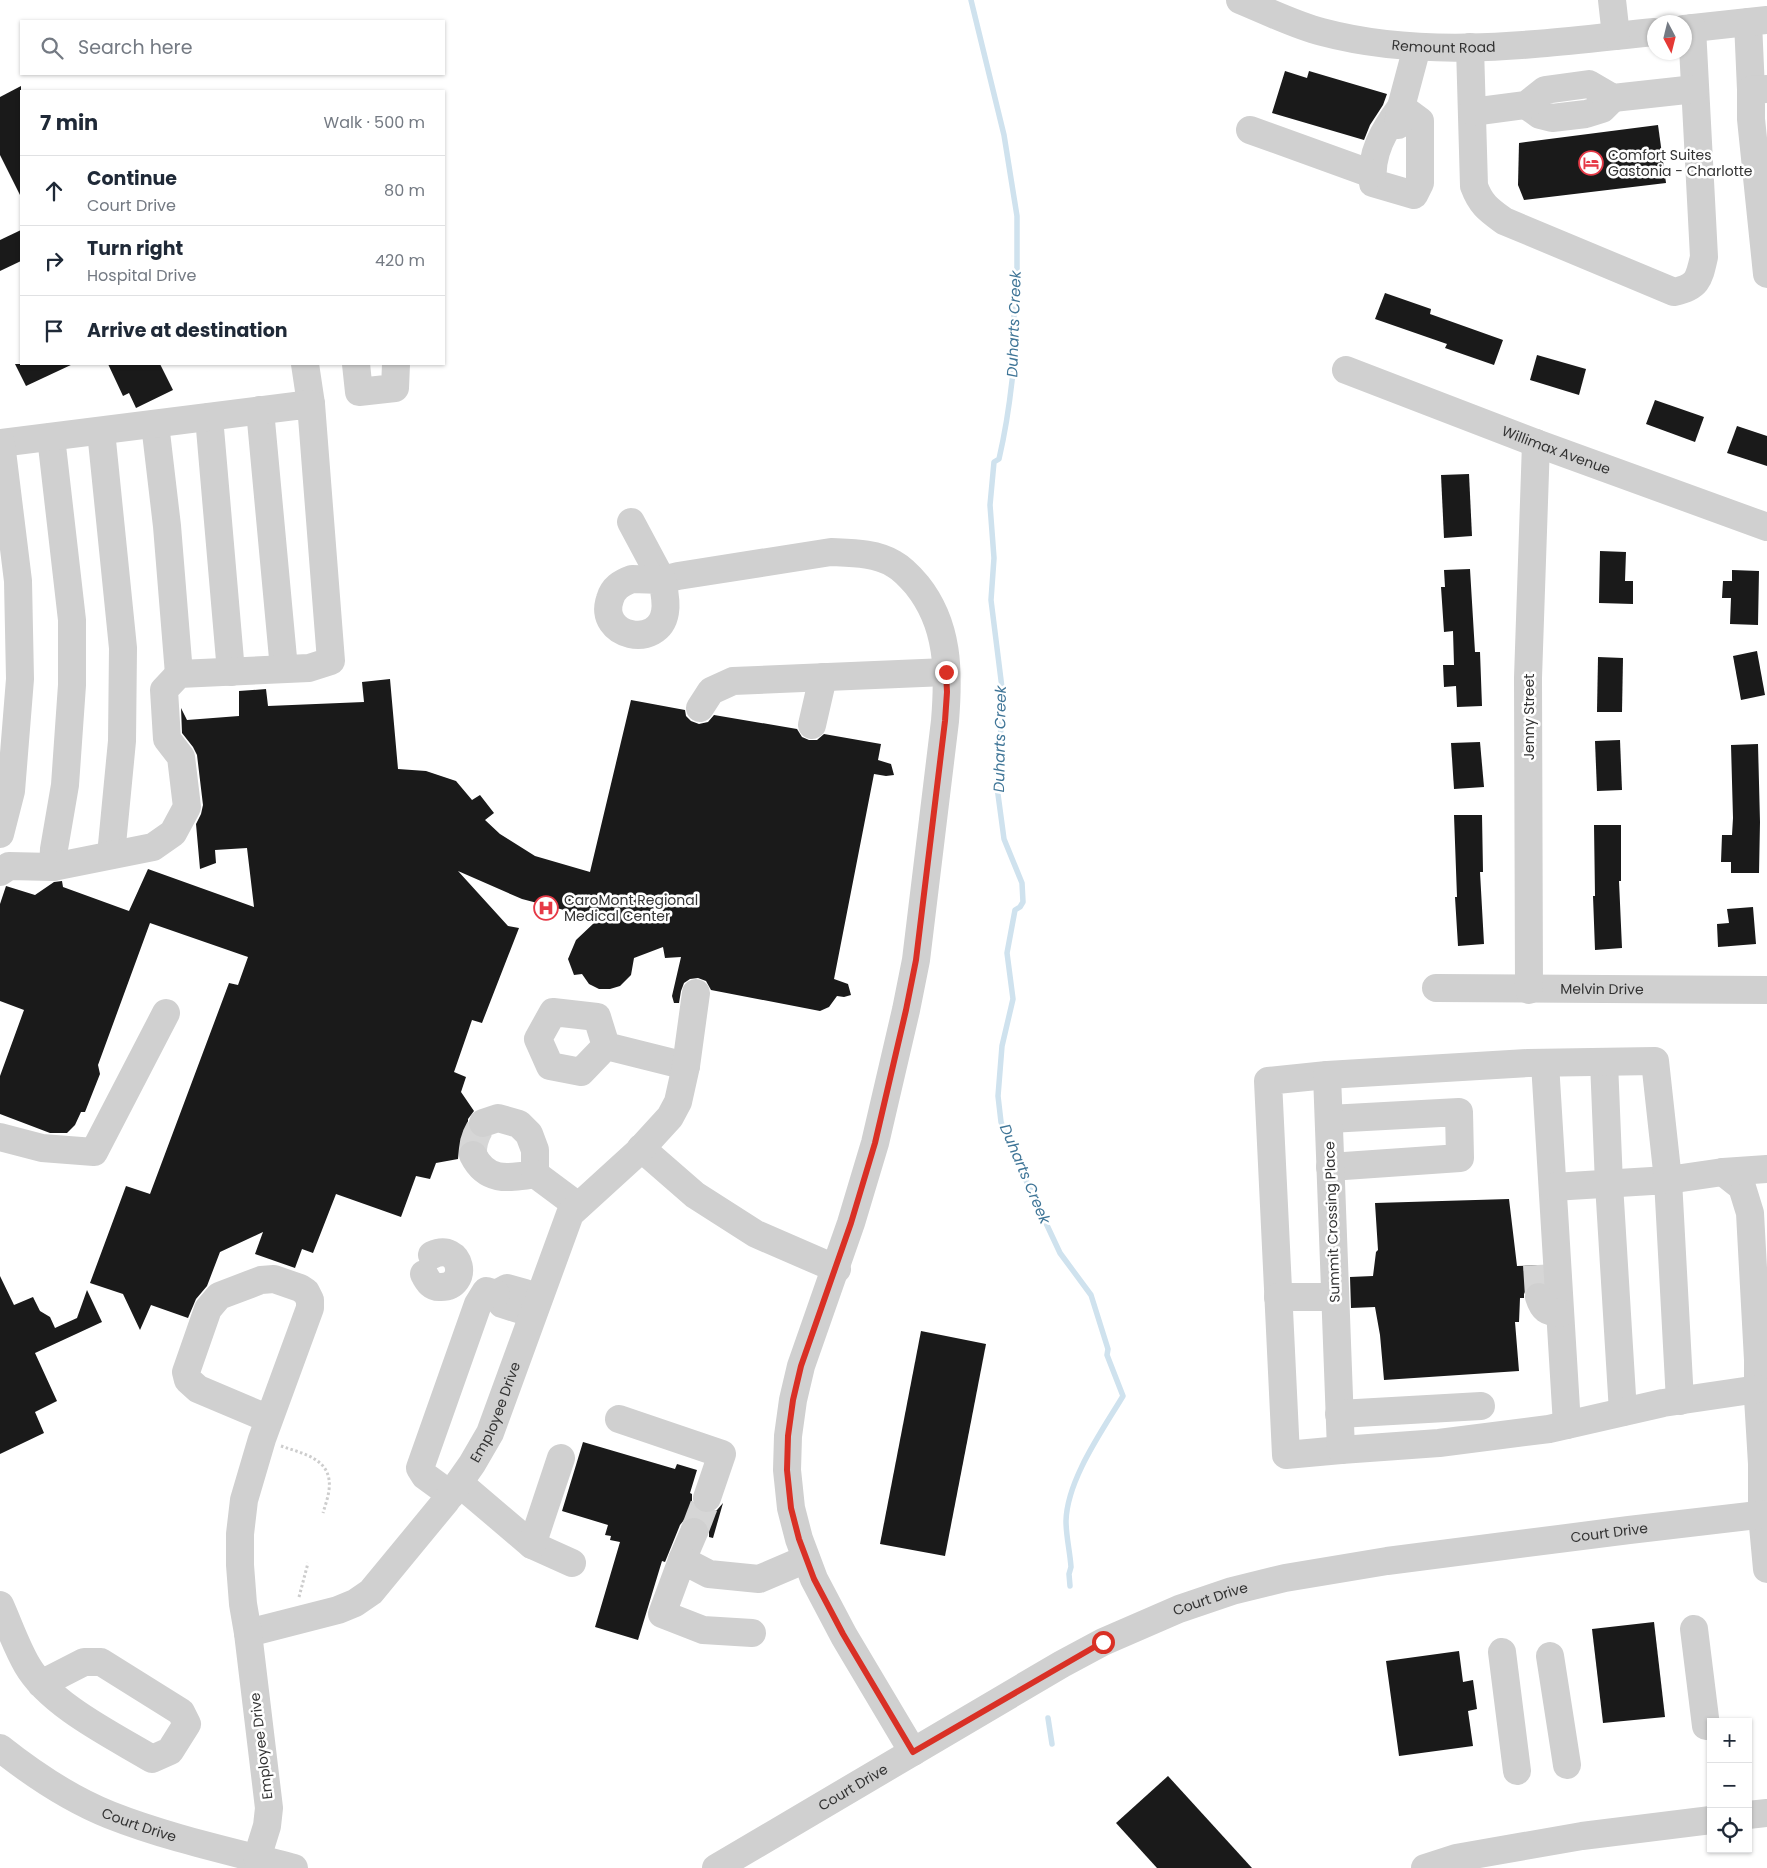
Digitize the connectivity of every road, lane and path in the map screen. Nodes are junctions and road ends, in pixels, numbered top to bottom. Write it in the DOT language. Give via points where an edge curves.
graph roads {
  1 [pos="1240,0"];
  2 [pos="1612,0"];
  3 [pos="1758,21"];
  4 [pos="1692,28"];
  5 [pos="1647,33"];
  6 [pos="1616,36"];
  7 [pos="1417,47"];
  8 [pos="1470,47"];
  9 [pos="1692,60"];
  10 [pos="1695,89"];
  11 [pos="1759,90"];
  12 [pos="1401,107"];
  13 [pos="1472,112"];
  14 [pos="1250,130"];
  15 [pos="1760,139"];
  16 [pos="1372,174"];
  17 [pos="1763,198"];
  18 [pos="1766,245"];
  19 [pos="1767,274"];
  20 [pos="306,365"];
  21 [pos="356,365"];
  22 [pos="396,365"];
  23 [pos="1346,370"];
  24 [pos="311,404"];
  25 [pos="260,410"];
  26 [pos="209,417"];
  27 [pos="155,424"];
  28 [pos="101,430"];
  29 [pos="51,437"];
  30 [pos="0,443"];
  31 [pos="1536,443"];
  32 [pos="631,522"];
  33 [pos="1767,527"];
  34 [pos="284,669"];
  35 [pos="231,672"];
  36 [pos="946,672"];
  37 [pos="179,674"];
  38 [pos="823,677"];
  39 [pos="700,708"];
  40 [pos="812,725"];
  41 [pos="0,834"];
  42 [pos="111,855"];
  43 [pos="53,867"];
  44 [pos="0,872"];
  45 [pos="1436,988"];
  46 [pos="1529,990"];
  47 [pos="1767,990"];
  48 [pos="696,993"];
  49 [pos="166,1013"];
  50 [pos="606,1046"];
  51 [pos="1604,1062"];
  52 [pos="1545,1063"];
  53 [pos="686,1066"];
  54 [pos="1327,1075"];
  55 [pos="1329,1119"];
  56 [pos="483,1123"];
  57 [pos="0,1137"];
  58 [pos="641,1148"];
  59 [pos="473,1155"];
  60 [pos="1330,1167"];
  61 [pos="1767,1169"];
  62 [pos="1722,1172"];
  63 [pos="535,1174"];
  64 [pos="1668,1180"];
  65 [pos="1609,1184"];
  66 [pos="1553,1187"];
  67 [pos="578,1206"];
  68 [pos="428,1264"];
  69 [pos="837,1268"];
  70 [pos="1767,1291"];
  71 [pos="491,1293"];
  72 [pos="1278,1297"];
  73 [pos="1335,1297"];
  74 [pos="1539,1297"];
  75 [pos="532,1304"];
  76 [pos="1560,1314"];
  77 [pos="1757,1343"];
  78 [pos="1758,1389"];
  79 [pos="1680,1400"];
  80 [pos="1481,1406"];
  81 [pos="1623,1412"];
  82 [pos="1339,1414"];
  83 [pos="620,1419"];
  84 [pos="1567,1425"];
  85 [pos="265,1429"];
  86 [pos="1341,1450"];
  87 [pos="561,1458"];
  88 [pos="455,1489"];
  89 [pos="707,1498"];
  90 [pos="323,1513"];
  91 [pos="1765,1514"];
  92 [pos="694,1532"];
  93 [pos="532,1545"];
  94 [pos="806,1559"];
  95 [pos="682,1560"];
  96 [pos="308,1563"];
  97 [pos="572,1563"];
  98 [pos="1767,1568"];
  99 [pos="0,1605"];
  100 [pos="292,1622"];
  101 [pos="1694,1629"];
  102 [pos="248,1633"];
  103 [pos="752,1633"];
  104 [pos="1502,1652"];
  105 [pos="1550,1656"];
  106 [pos="41,1684"];
  107 [pos="1706,1726"];
  108 [pos="0,1748"];
  109 [pos="913,1752"];
  110 [pos="1567,1765"];
  111 [pos="1517,1771"];
  112 [pos="1767,1813"];
  113 [pos="1752,1815"];
  114 [pos="1707,1821"];
  115 [pos="257,1858"];
  116 [pos="294,1868"];
  117 [pos="716,1868"];
  118 [pos="1425,1868"];
  1 -- 7 [label="street, Remount Road" via="1321,32 1380,44"];
  2 -- 6 [label="street"];
  3 -- 4 [label="street"];
  3 -- 11 [label="street"];
  5 -- 6 [label="street, Remount Road"];
  6 -- 8 [label="street, Remount Road" via="1505,47"];
  7 -- 8 [label="street, Remount Road"];
  7 -- 12 [label="street"];
  8 -- 13 [label="street"];
  9 -- 10 [label="street"];
  10 -- 13 [label="street" via="1613,98 1590,84 1545,90 1526,105"];
  10 -- 13 [label="street" via="1704,257 1699,277 1689,289 1674,292 1504,221 1486,208 1474,186"];
  11 -- 15 [label="street"];
  12 -- 16 [label="street" via="1385,128 1374,157"];
  12 -- 16 [label="street" via="1420,121 1420,183 1414,195 1372,183"];
  14 -- 16 [label="street"];
  15 -- 17 [label="street"];
  17 -- 18 [label="street"];
  18 -- 19 [label="street"];
  20 -- 24 [label="street"];
  21 -- 22 [label="street" via="360,392 395,388"];
  23 -- 31 [label="street, Willimax Avenue"];
  24 -- 25 [label="street"];
  24 -- 34 [label="street" via="331,661 309,668"];
  25 -- 26 [label="street"];
  25 -- 34 [label="street"];
  26 -- 27 [label="street"];
  26 -- 35 [label="street"];
  27 -- 28 [label="street"];
  27 -- 37 [label="street"];
  28 -- 29 [label="street"];
  28 -- 42 [label="street" via="123,648 122,741"];
  29 -- 30 [label="street"];
  29 -- 43 [label="street" via="72,620 72,685 65,785"];
  30 -- 41 [label="street" via="18,581 20,679 11,791"];
  31 -- 33 [label="street, Willimax Avenue"];
  31 -- 46 [label="street, Jenny Street" via="1528,678"];
  32 -- 36 [label="street" via="662,580 831,552 854,553 894,564 912,579 937,618 943,637"];
  34 -- 35 [label="street"];
  35 -- 37 [label="street"];
  36 -- 38 [label="street"];
  36 -- 69 [label="street" via="945,721 916,960 889,1090"];
  37 -- 42 [label="street" via="164,690 167,739 181,757 187,807 173,833 153,847"];
  38 -- 39 [label="street" via="733,681 711,691"];
  38 -- 40 [label="street"];
  42 -- 43 [label="street"];
  43 -- 44 [label="street" via="10,866"];
  45 -- 46 [label="street, Melvin Drive"];
  46 -- 47 [label="street, Melvin Drive"];
  48 -- 53 [label="street"];
  49 -- 57 [label="street" via="94,1152 42,1148"];
  50 -- 53 [label="street"];
  51 -- 52 [label="street"];
  51 -- 64 [label="street" via="1655,1061"];
  51 -- 65 [label="street"];
  52 -- 54 [label="street"];
  52 -- 66 [label="street"];
  53 -- 58 [label="street, Employee Drive" via="678,1102 670,1118"];
  54 -- 55 [label="street, Summit Crossing Place"];
  54 -- 72 [label="street" via="1268,1081"];
  55 -- 60 [label="street, Summit Crossing Place"];
  55 -- 60 [label="street" via="1459,1112 1460,1158"];
  56 -- 63 [label="street" via="498,1118 519,1124 529,1134 535,1150"];
  58 -- 67 [label="street, Employee Drive"];
  58 -- 69 [label="street" via="695,1195 756,1234"];
  59 -- 63 [label="street" via="486,1173 498,1177"];
  60 -- 73 [label="street, Summit Crossing Place"];
  61 -- 62 [label="street"];
  62 -- 64 [label="street"];
  62 -- 77 [label="street" via="1742,1187 1750,1213"];
  63 -- 67 [label="street"];
  64 -- 65 [label="street"];
  64 -- 79 [label="street"];
  65 -- 66 [label="street"];
  65 -- 81 [label="street"];
  66 -- 76 [label="street" via="1547,1258"];
  67 -- 75 [label="street, Employee Drive" via="570,1214"];
  68 -- 71 [label="street" via="427,1281 437,1287 448,1286 457,1279"];
  69 -- 94 [label="street" via="801,1366 788,1436 791,1508"];
  70 -- 77 [label="street"];
  71 -- 75 [label="street" via="507,1288 516,1290 525,1293"];
  71 -- 88 [label="street" via="478,1304 420,1468 425,1476"];
  72 -- 73 [label="street"];
  72 -- 86 [label="street" via="1286,1455"];
  73 -- 82 [label="street, Summit Crossing Place"];
  74 -- 76 [label="street" via="1542,1307 1548,1312"];
  75 -- 88 [label="street, Employee Drive" via="485,1443"];
  76 -- 84 [label="street"];
  77 -- 78 [label="street"];
  78 -- 79 [label="street"];
  78 -- 91 [label="street"];
  79 -- 81 [label="street"];
  80 -- 82 [label="street"];
  81 -- 84 [label="street"];
  82 -- 86 [label="street, Summit Crossing Place"];
  83 -- 89 [label="street" via="722,1454"];
  84 -- 86 [label="street" via="1439,1443"];
  85 -- 85 [label="street, Employee Drive" via="198,1390 188,1380 186,1372 208,1309 219,1296 261,1280 274,1279 306,1292 310,1308"];
  85 -- 90 [label="path" via="323,1464 329,1477"];
  85 -- 102 [label="street, Employee Drive" via="244,1500 240,1534 240,1574"];
  87 -- 93 [label="street"];
  88 -- 93 [label="street"];
  88 -- 100 [label="street, Employee Drive" via="371,1592 338,1610"];
  91 -- 98 [label="street"];
  91 -- 109 [label="street, Court Drive" via="1387,1561 1284,1578 1232,1591 1179,1609 1103,1642"];
  92 -- 95 [label="street"];
  93 -- 97 [label="street"];
  94 -- 95 [label="street" via="759,1579 709,1574"];
  94 -- 109 [label="street" via="843,1634"];
  95 -- 103 [label="street" via="662,1614 703,1630"];
  96 -- 100 [label="path"];
  99 -- 106 [label="street" via="27,1665"];
  100 -- 102 [label="street, Employee Drive"];
  101 -- 107 [label="street"];
  102 -- 115 [label="street, Employee Drive" via="269,1808"];
  104 -- 111 [label="street"];
  105 -- 110 [label="street"];
  106 -- 106 [label="street" via="76,1714 152,1759 170,1751 187,1724 181,1712 101,1662 84,1662"];
  108 -- 115 [label="street, Court Drive" via="57,1788 110,1815 152,1830"];
  109 -- 117 [label="street, Court Drive"];
  112 -- 113 [label="street"];
  114 -- 118 [label="street" via="1553,1841 1456,1858"];
  115 -- 116 [label="street, Court Drive"];
}
